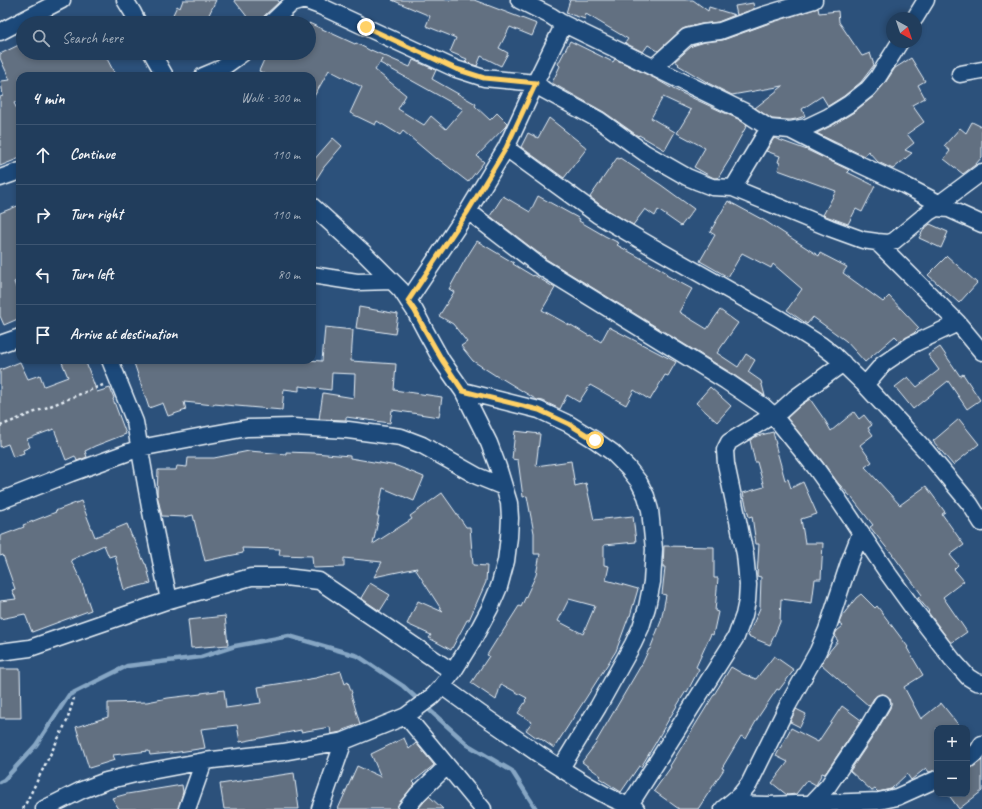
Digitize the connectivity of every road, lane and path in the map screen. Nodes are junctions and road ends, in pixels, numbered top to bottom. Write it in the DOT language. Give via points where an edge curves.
graph roads {
  1 [pos="62,0"];
  2 [pos="125,0"];
  3 [pos="519,0"];
  4 [pos="814,0"];
  5 [pos="926,0"];
  6 [pos="919,12"];
  7 [pos="31,16"];
  8 [pos="134,16"];
  9 [pos="278,16"];
  10 [pos="560,22"];
  11 [pos="16,24"];
  12 [pos="0,32"];
  13 [pos="896,48"];
  14 [pos="156,60"];
  15 [pos="233,60"];
  16 [pos="654,67"];
  17 [pos="982,70"];
  18 [pos="163,72"];
  19 [pos="212,72"];
  20 [pos="960,74"];
  21 [pos="536,83"];
  22 [pos="769,128"];
  23 [pos="790,130"];
  24 [pos="506,148"];
  25 [pos="16,172"];
  26 [pos="982,172"];
  27 [pos="0,178"];
  28 [pos="733,188"];
  29 [pos="944,206"];
  30 [pos="316,210"];
  31 [pos="468,211"];
  32 [pos="982,224"];
  33 [pos="877,242"];
  34 [pos="316,276"];
  35 [pos="392,281"];
  36 [pos="408,301"];
  37 [pos="958,323"];
  38 [pos="16,338"];
  39 [pos="0,344"];
  40 [pos="982,352"];
  41 [pos="843,363"];
  42 [pos="111,364"];
  43 [pos="117,379"];
  44 [pos="865,385"];
  45 [pos="463,391"];
  46 [pos="774,416"];
  47 [pos="0,426"];
  48 [pos="140,448"];
  49 [pos="504,487"];
  50 [pos="0,501"];
  51 [pos="982,524"];
  52 [pos="861,532"];
  53 [pos="169,600"];
  54 [pos="0,652"];
  55 [pos="453,672"];
  56 [pos="982,683"];
  57 [pos="437,691"];
  58 [pos="74,698"];
  59 [pos="882,703"];
  60 [pos="406,716"];
  61 [pos="344,741"];
  62 [pos="982,744"];
  63 [pos="970,758"];
  64 [pos="204,761"];
  65 [pos="447,766"];
  66 [pos="561,768"];
  67 [pos="934,780"];
  68 [pos="812,804"];
  69 [pos="727,806"];
  70 [pos="632,808"];
  71 [pos="23,809"];
  72 [pos="44,809"];
  73 [pos="187,809"];
  74 [pos="320,809"];
  75 [pos="406,809"];
  76 [pos="482,809"];
  1 -- 7 [label="street"];
  2 -- 8 [label="street"];
  3 -- 10 [label="street"];
  4 -- 16 [label="street" via="720,31 687,38"];
  5 -- 6 [label="street"];
  9 -- 21 [label="street" via="291,4 304,0 456,69 484,78"];
  10 -- 16 [label="street"];
  10 -- 21 [label="street" via="560,30"];
  11 -- 12 [label="street"];
  13 -- 23 [label="street" via="868,89 849,104 807,127"];
  14 -- 18 [label="street"];
  15 -- 19 [label="street"];
  16 -- 22 [label="street" via="743,111"];
  17 -- 20 [label="street"];
  21 -- 24 [label="street"];
  21 -- 28 [label="street" via="687,177 712,187"];
  22 -- 23 [label="street"];
  22 -- 28 [label="street"];
  23 -- 29 [label="street"];
  24 -- 31 [label="street"];
  24 -- 41 [label="street" via="598,215 780,319 821,345"];
  25 -- 27 [label="street"];
  26 -- 29 [label="street"];
  28 -- 33 [label="street" via="830,228 863,240"];
  29 -- 32 [label="street"];
  29 -- 33 [label="street" via="929,212 894,241"];
  30 -- 35 [label="street"];
  31 -- 36 [label="street"];
  31 -- 46 [label="street" via="541,267 726,381"];
  33 -- 37 [label="street"];
  34 -- 35 [label="street" via="357,282"];
  35 -- 36 [label="street"];
  36 -- 45 [label="street"];
  37 -- 40 [label="street"];
  37 -- 44 [label="street" via="911,345 883,364"];
  38 -- 39 [label="street"];
  41 -- 44 [label="street"];
  41 -- 46 [label="street"];
  42 -- 43 [label="street"];
  43 -- 47 [label="path"];
  43 -- 48 [label="street" via="135,422"];
  44 -- 51 [label="street" via="927,452 970,504"];
  45 -- 49 [label="street" via="489,443"];
  45 -- 66 [label="street" via="539,410 595,440 612,452 640,482 650,510 654,549 652,582 641,627"];
  46 -- 52 [label="street" via="815,467"];
  46 -- 70 [label="street" via="729,442 725,450 745,554 748,585 744,615 736,637"];
  48 -- 49 [label="street" via="247,428 348,430 401,437"];
  48 -- 50 [label="street"];
  48 -- 53 [label="street"];
  49 -- 55 [label="street" via="510,518 506,561 499,587 474,638"];
  52 -- 56 [label="street" via="910,605 952,659 968,677"];
  52 -- 69 [label="street" via="818,651 749,784"];
  53 -- 54 [label="street" via="30,648"];
  53 -- 55 [label="street" via="251,577 285,577 319,582"];
  55 -- 57 [label="street"];
  57 -- 60 [label="street"];
  57 -- 66 [label="street" via="489,720"];
  58 -- 71 [label="path" via="67,721"];
  59 -- 68 [label="street" via="828,786"];
  60 -- 61 [label="street"];
  60 -- 65 [label="street"];
  61 -- 64 [label="street" via="283,752"];
  61 -- 74 [label="street"];
  62 -- 63 [label="street"];
  64 -- 72 [label="street" via="106,781"];
  64 -- 73 [label="street"];
  65 -- 75 [label="street"];
  65 -- 76 [label="street"];
  66 -- 70 [label="street" via="599,792"];
  67 -- 68 [label="street" via="897,797 879,801"];
  68 -- 69 [label="street"];
}
